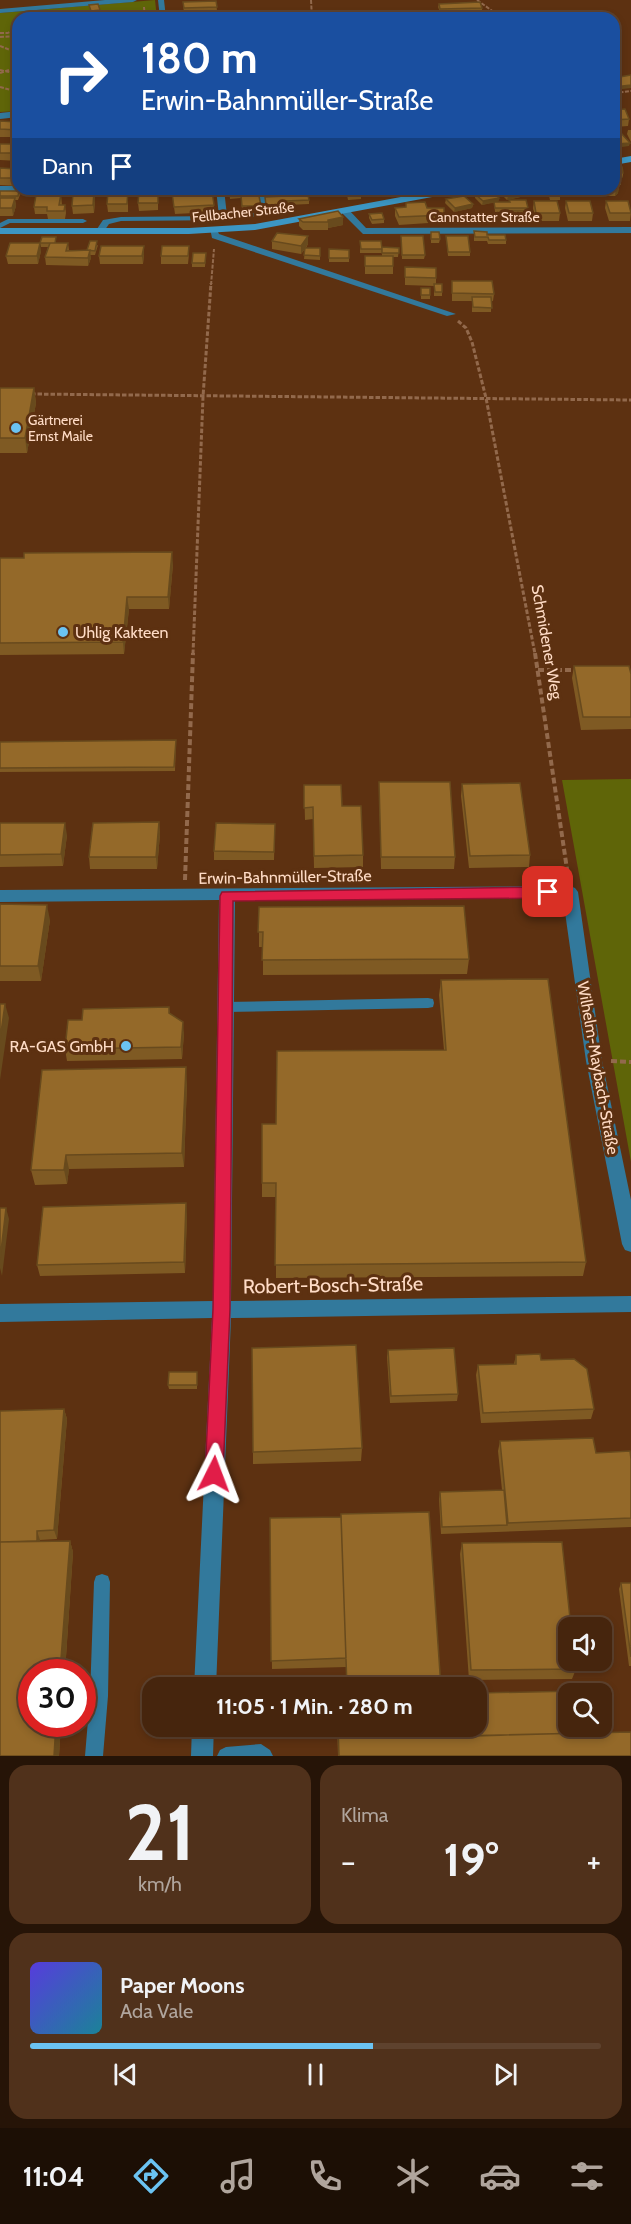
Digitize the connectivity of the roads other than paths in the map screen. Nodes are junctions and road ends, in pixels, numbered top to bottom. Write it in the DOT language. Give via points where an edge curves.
graph roads {
  1 [pos="133,0"];
  2 [pos="0,11"];
  3 [pos="222,195"];
  4 [pos="261,195"];
  5 [pos="430,195"];
  6 [pos="346,212"];
  7 [pos="228,218"];
  8 [pos="83,221"];
  9 [pos="0,226"];
  10 [pos="631,230"];
  11 [pos="0,231"];
  12 [pos="99,232"];
  13 [pos="214,233"];
  14 [pos="451,314"];
  15 [pos="570,892"];
  16 [pos="0,896"];
  17 [pos="227,896"];
  18 [pos="428,1003"];
  19 [pos="225,1007"];
  20 [pos="631,1244"];
  21 [pos="631,1304"];
  22 [pos="222,1309"];
  23 [pos="0,1313"];
  24 [pos="102,1582"];
  25 [pos="205,1677"];
  26 [pos="203,1737"];
  27 [pos="94,1756"];
  28 [pos="202,1756"];
  29 [pos="226,1756"];
  30 [pos="264,1756"];
  1 -- 2 [label="street"];
  3 -- 7 [label="lane"];
  4 -- 7 [label="lane, Fellbacher Straße" via="265,213"];
  5 -- 6 [label="main road, Fellbacher Straße"];
  6 -- 10 [label="street, Cannstatter Straße" via="363,231"];
  6 -- 13 [label="main road, Fellbacher Straße"];
  7 -- 12 [label="lane, Fellbacher Straße" via="121,219 106,222"];
  8 -- 9 [label="lane" via="8,221"];
  11 -- 12 [label="main road, Fellbacher Straße"];
  12 -- 13 [label="main road, Fellbacher Straße"];
  13 -- 14 [label="street"];
  15 -- 17 [label="street, Erwin-Bahnmüller-Straße"];
  15 -- 20 [label="street, Wilhelm-Maybach-Straße" via="594,1061"];
  16 -- 17 [label="street, Erwin-Bahnmüller-Straße"];
  17 -- 19 [label="street"];
  18 -- 19 [label="lane"];
  19 -- 22 [label="street"];
  21 -- 22 [label="street, Robert-Bosch-Straße"];
  22 -- 23 [label="street, Robert-Bosch-Straße"];
  22 -- 25 [label="street"];
  24 -- 27 [label="lane"];
  26 -- 28 [label="street"];
  29 -- 30 [label="lane"];
}
